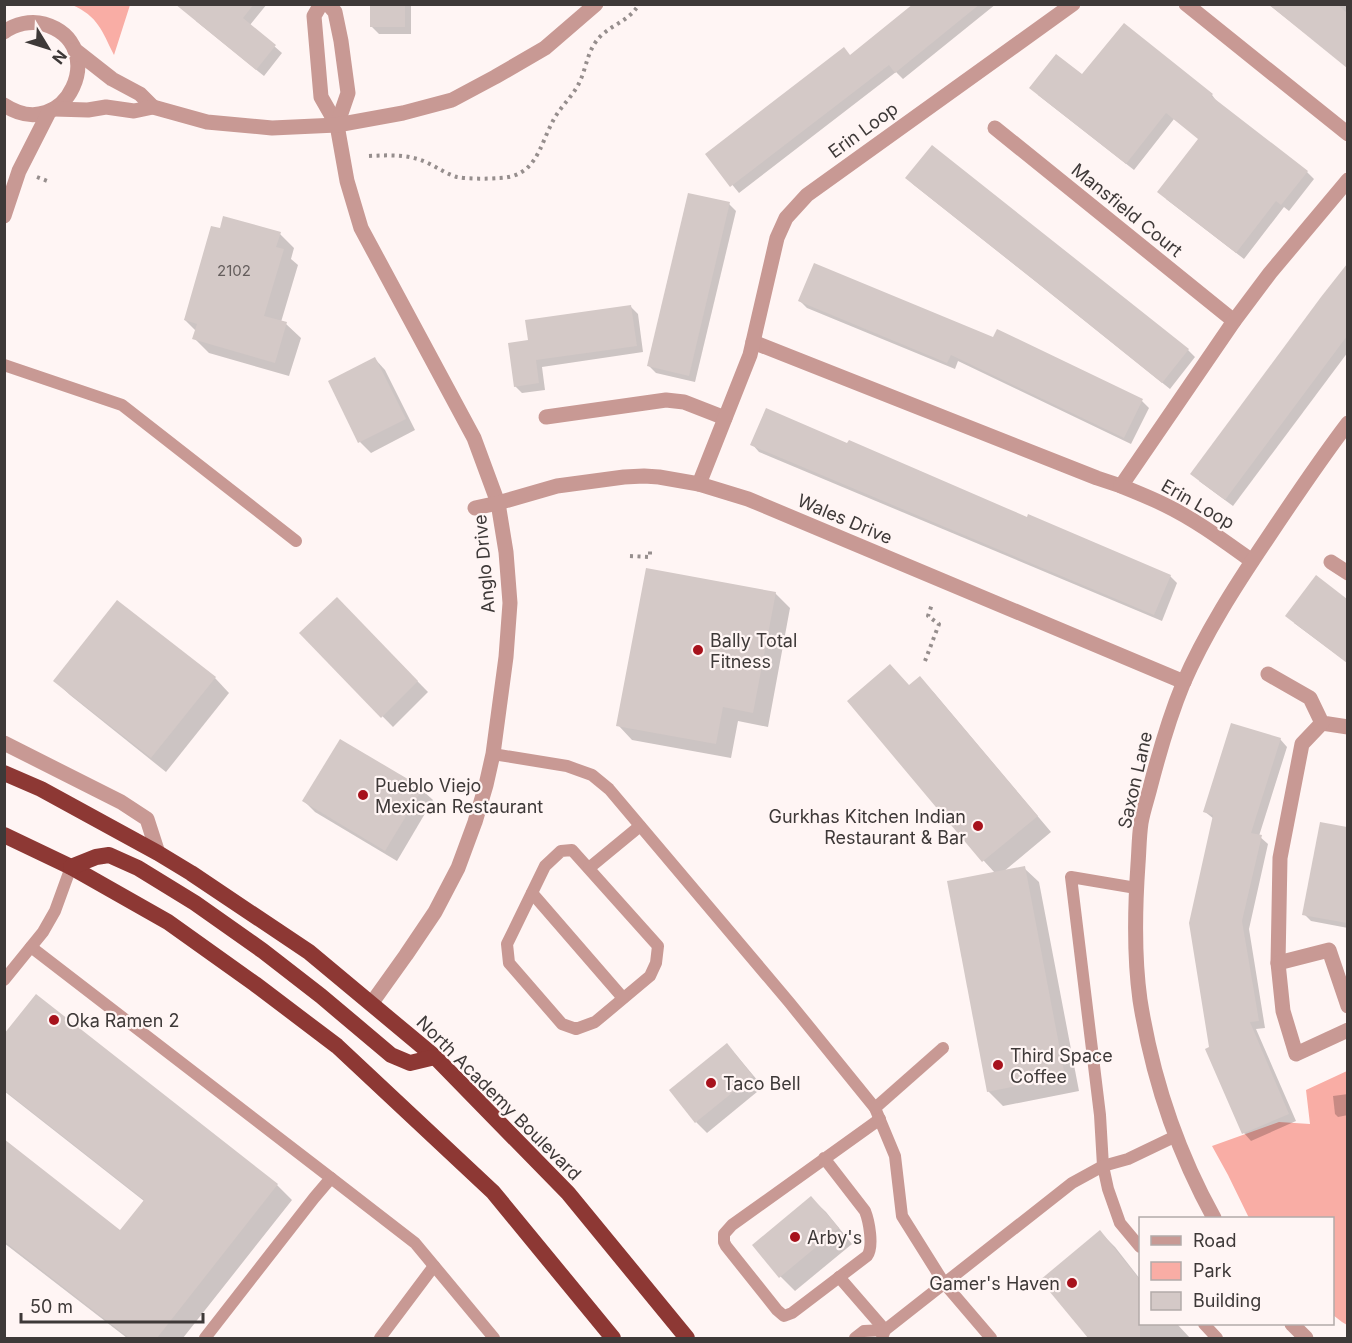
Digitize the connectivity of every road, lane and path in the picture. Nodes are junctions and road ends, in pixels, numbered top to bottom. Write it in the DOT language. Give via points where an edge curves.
graph roads {
  1 [pos="321,4"];
  2 [pos="328,4"];
  3 [pos="596,4"];
  4 [pos="639,4"];
  5 [pos="1073,4"];
  6 [pos="1186,4"];
  7 [pos="4,32"];
  8 [pos="75,50"];
  9 [pos="4,105"];
  10 [pos="153,107"];
  11 [pos="52,110"];
  12 [pos="337,125"];
  13 [pos="995,128"];
  14 [pos="1347,134"];
  15 [pos="369,156"];
  16 [pos="1347,180"];
  17 [pos="4,216"];
  18 [pos="1234,321"];
  19 [pos="753,342"];
  20 [pos="4,365"];
  21 [pos="546,417"];
  22 [pos="725,418"];
  23 [pos="1347,423"];
  24 [pos="699,484"];
  25 [pos="1121,486"];
  26 [pos="498,502"];
  27 [pos="475,507"];
  28 [pos="296,541"];
  29 [pos="650,549"];
  30 [pos="630,556"];
  31 [pos="1252,561"];
  32 [pos="1331,562"];
  33 [pos="1347,573"];
  34 [pos="932,604"];
  35 [pos="925,662"];
  36 [pos="1268,674"];
  37 [pos="1184,682"];
  38 [pos="1322,723"];
  39 [pos="1347,727"];
  40 [pos="4,743"];
  41 [pos="494,754"];
  42 [pos="4,773"];
  43 [pos="640,826"];
  44 [pos="4,835"];
  45 [pos="158,853"];
  46 [pos="71,867"];
  47 [pos="589,868"];
  48 [pos="1136,888"];
  49 [pos="532,892"];
  50 [pos="31,946"];
  51 [pos="1278,963"];
  52 [pos="4,980"];
  53 [pos="623,998"];
  54 [pos="371,1004"];
  55 [pos="1347,1006"];
  56 [pos="1347,1030"];
  57 [pos="943,1048"];
  58 [pos="435,1058"];
  59 [pos="878,1113"];
  60 [pos="1176,1136"];
  61 [pos="824,1158"];
  62 [pos="1103,1166"];
  63 [pos="331,1178"];
  64 [pos="1213,1217"];
  65 [pos="1139,1246"];
  66 [pos="434,1266"];
  67 [pos="839,1277"];
  68 [pos="944,1283"];
  69 [pos="1206,1325"];
  70 [pos="1294,1325"];
  71 [pos="884,1334"];
  72 [pos="205,1338"];
  73 [pos="380,1338"];
  74 [pos="494,1338"];
  75 [pos="613,1338"];
  76 [pos="687,1338"];
  77 [pos="855,1338"];
  78 [pos="991,1338"];
  79 [pos="1216,1338"];
  80 [pos="1306,1338"];
  1 -- 12 [label="street" via="314,15 321,97"];
  2 -- 12 [label="street" via="335,12 348,93"];
  3 -- 12 [label="street" via="545,48 452,100"];
  4 -- 15 [label="path" via="595,42 579,83 554,119 540,151 521,173 499,178 458,177 404,156"];
  5 -- 19 [label="street, Erin Loop" via="799,202 777,238"];
  6 -- 14 [label="street"];
  7 -- 8 [label="street" via="22,23 38,22 66,36"];
  8 -- 10 [label="street"];
  8 -- 11 [label="street" via="77,80 71,93"];
  9 -- 11 [label="street" via="34,115"];
  10 -- 11 [label="street" via="134,111 106,107"];
  10 -- 12 [label="street" via="207,122 273,128"];
  11 -- 17 [label="street" via="19,171"];
  12 -- 26 [label="street, Anglo Drive" via="361,228 474,438"];
  13 -- 18 [label="street, Mansfield Court"];
  16 -- 18 [label="street"];
  18 -- 25 [label="street"];
  19 -- 22 [label="street, Erin Loop"];
  19 -- 25 [label="street, Erin Loop"];
  20 -- 28 [label="lane" via="122,405"];
  21 -- 22 [label="street" via="666,400 684,402"];
  22 -- 24 [label="street, Erin Loop"];
  23 -- 31 [label="street, Saxon Lane"];
  24 -- 26 [label="street, Wales Drive" via="659,477 624,477 557,486"];
  24 -- 37 [label="street, Wales Drive" via="748,499"];
  25 -- 31 [label="street, Erin Loop" via="1184,515"];
  26 -- 27 [label="street, Wales Drive"];
  26 -- 41 [label="street, Anglo Drive" via="510,603"];
  29 -- 30 [label="path" via="650,557"];
  31 -- 37 [label="street, Saxon Lane"];
  32 -- 33 [label="street"];
  34 -- 35 [label="path" via="928,616 939,624"];
  36 -- 38 [label="street" via="1310,698"];
  37 -- 48 [label="street, Saxon Lane" via="1158,753 1141,822"];
  38 -- 39 [label="street"];
  38 -- 51 [label="street" via="1302,744 1280,858"];
  40 -- 45 [label="street" via="147,819"];
  41 -- 43 [label="lane" via="567,766 592,775"];
  41 -- 54 [label="street, Anglo Drive" via="458,868 435,912"];
  42 -- 45 [label="highway, North Academy Boulevard"];
  43 -- 47 [label="lane"];
  43 -- 59 [label="lane"];
  44 -- 46 [label="highway"];
  45 -- 54 [label="highway, North Academy Boulevard" via="309,952"];
  46 -- 50 [label="lane" via="55,911"];
  46 -- 58 [label="highway" via="109,855 138,868 262,951 391,1055 410,1063"];
  46 -- 75 [label="highway" via="168,922 337,1046 493,1192"];
  47 -- 49 [label="lane" via="572,850 561,851 545,866"];
  47 -- 53 [label="lane" via="658,946 651,976"];
  48 -- 60 [label="street, Saxon Lane" via="1140,999 1154,1065"];
  48 -- 62 [label="lane" via="1071,877"];
  49 -- 53 [label="lane"];
  49 -- 53 [label="lane" via="507,944 509,963 562,1024 576,1029 595,1022"];
  50 -- 52 [label="lane"];
  50 -- 63 [label="lane"];
  51 -- 55 [label="street" via="1329,950"];
  51 -- 56 [label="street" via="1283,1011 1296,1054"];
  54 -- 58 [label="highway, North Academy Boulevard"];
  57 -- 59 [label="lane"];
  58 -- 76 [label="highway, North Academy Boulevard" via="568,1193"];
  59 -- 61 [label="lane"];
  59 -- 68 [label="lane" via="895,1156 902,1216"];
  60 -- 62 [label="lane" via="1128,1159"];
  60 -- 64 [label="street, Saxon Lane"];
  61 -- 67 [label="lane" via="865,1211 869,1227 868,1255"];
  61 -- 67 [label="lane" via="732,1225 723,1238 784,1316"];
  62 -- 65 [label="lane" via="1120,1223"];
  62 -- 68 [label="lane" via="1072,1183"];
  63 -- 66 [label="lane" via="415,1243"];
  63 -- 72 [label="lane"];
  66 -- 73 [label="lane"];
  66 -- 74 [label="lane"];
  67 -- 71 [label="lane"];
  68 -- 71 [label="lane"];
  68 -- 78 [label="lane"];
  69 -- 79 [label="lane"];
  70 -- 80 [label="street"];
  71 -- 77 [label="lane" via="864,1331"];
}
